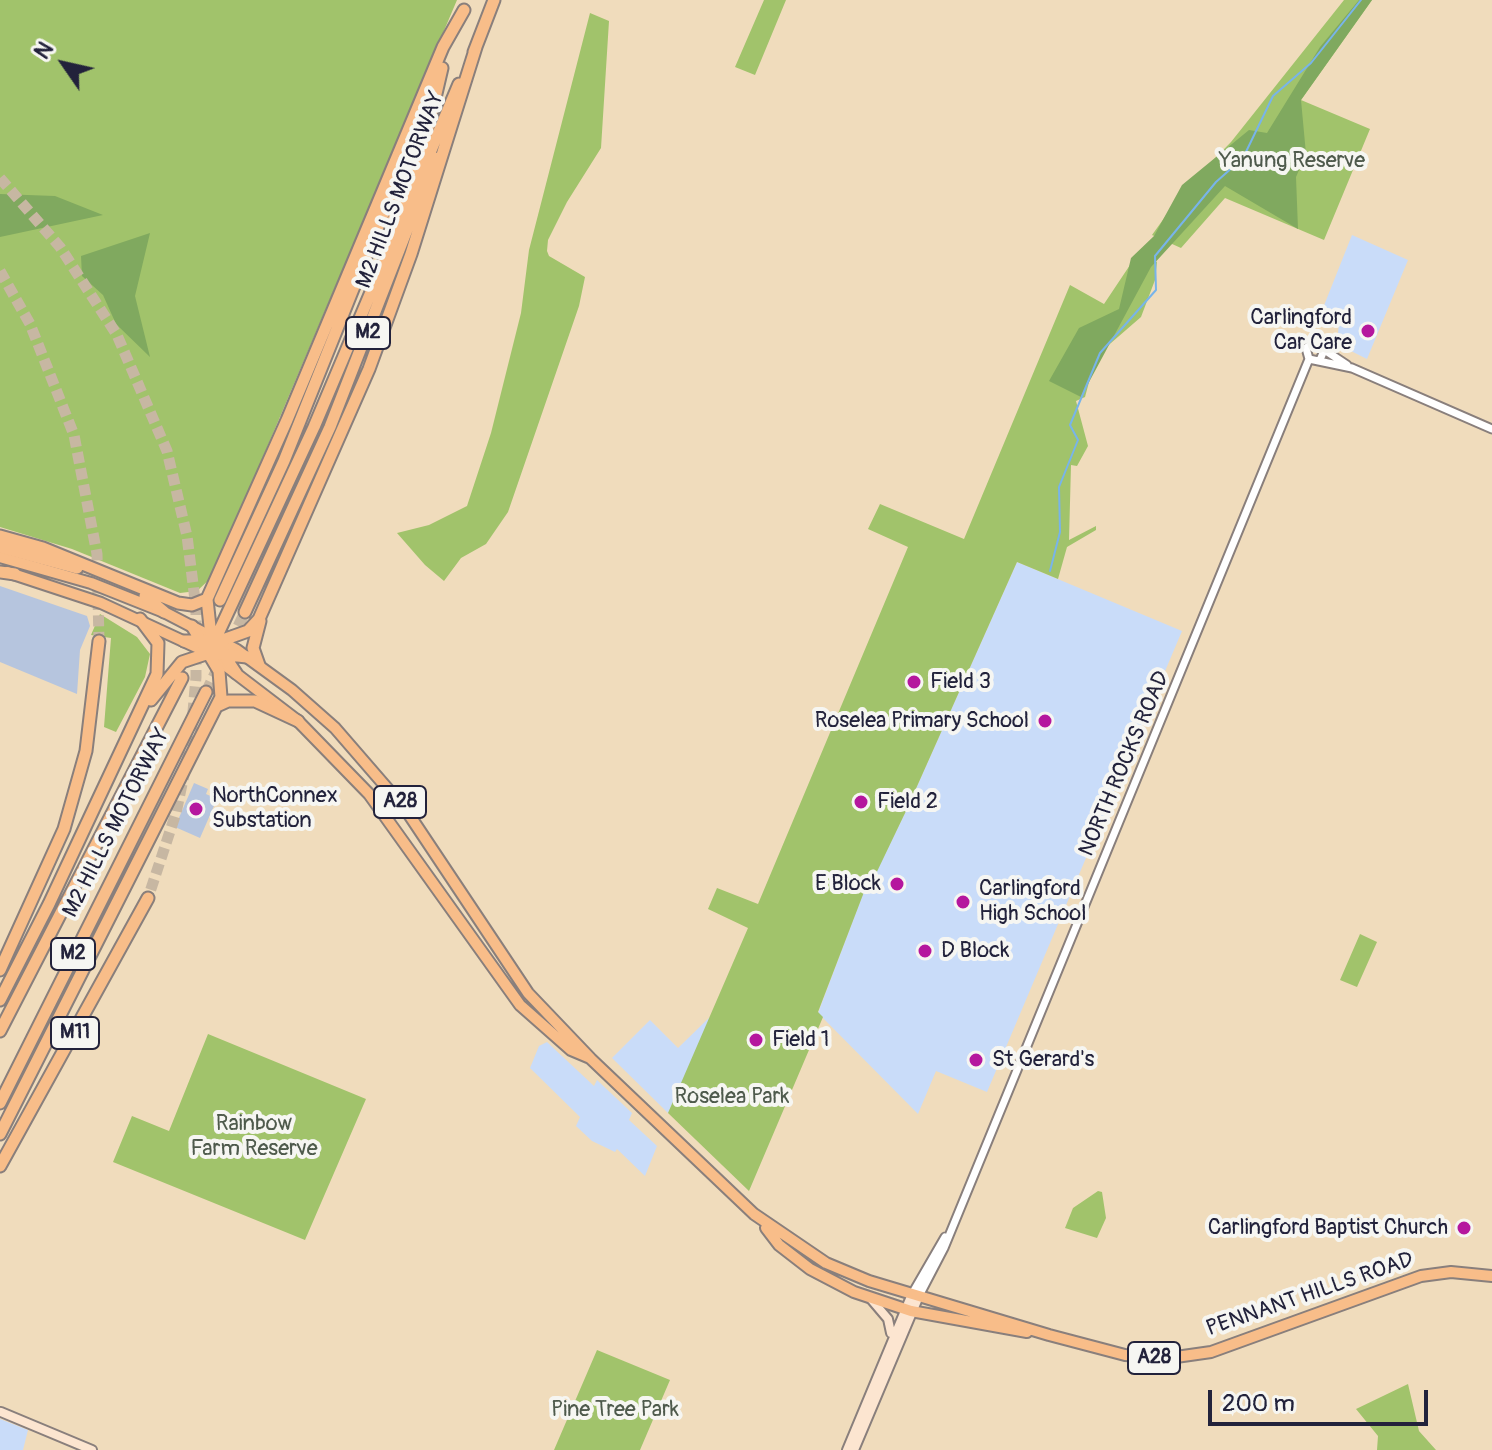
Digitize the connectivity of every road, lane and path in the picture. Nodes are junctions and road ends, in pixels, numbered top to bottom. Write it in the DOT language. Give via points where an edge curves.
graph roads {
  1 [pos="494,0"];
  2 [pos="466,5"];
  3 [pos="476,47"];
  4 [pos="442,68"];
  5 [pos="1326,351"];
  6 [pos="344,355"];
  7 [pos="1309,359"];
  8 [pos="1320,360"];
  9 [pos="1352,368"];
  10 [pos="1492,429"];
  11 [pos="0,536"];
  12 [pos="0,547"];
  13 [pos="0,557"];
  14 [pos="70,567"];
  15 [pos="0,571"];
  16 [pos="15,574"];
  17 [pos="109,574"];
  18 [pos="207,599"];
  19 [pos="220,600"];
  20 [pos="263,608"];
  21 [pos="164,612"];
  22 [pos="245,612"];
  23 [pos="140,619"];
  24 [pos="192,626"];
  25 [pos="99,641"];
  26 [pos="184,641"];
  27 [pos="214,642"];
  28 [pos="209,653"];
  29 [pos="247,657"];
  30 [pos="259,665"];
  31 [pos="236,673"];
  32 [pos="182,678"];
  33 [pos="206,692"];
  34 [pos="217,706"];
  35 [pos="298,721"];
  36 [pos="133,727"];
  37 [pos="148,898"];
  38 [pos="0,970"];
  39 [pos="528,993"];
  40 [pos="0,1000"];
  41 [pos="537,1021"];
  42 [pos="0,1031"];
  43 [pos="591,1059"];
  44 [pos="0,1103"];
  45 [pos="0,1134"];
  46 [pos="0,1166"];
  47 [pos="754,1214"];
  48 [pos="1492,1276"];
  49 [pos="916,1295"];
  50 [pos="871,1299"];
  51 [pos="907,1310"];
  52 [pos="1049,1335"];
  53 [pos="890,1342"];
  54 [pos="0,1410"];
  55 [pos="92,1450"];
  56 [pos="847,1450"];
  57 [pos="854,1450"];
  1 -- 3 [label="highway, M2 HILLS MOTORWAY / M2"];
  2 -- 4 [label="highway, M2 HILLS MOTORWAY / M2"];
  2 -- 18 [label="highway, M2" via="443,47"];
  3 -- 6 [label="highway"];
  3 -- 20 [label="highway, M2" via="369,369"];
  3 -- 22 [label="highway, M2 HILLS MOTORWAY / M2" via="350,378"];
  4 -- 6 [label="highway" via="428,128"];
  4 -- 19 [label="highway, M2 HILLS MOTORWAY / M2" via="323,368"];
  5 -- 7 [label="street" via="1321,343 1312,342 1305,351"];
  5 -- 8 [label="street"];
  5 -- 9 [label="street"];
  6 -- 27 [label="highway"];
  7 -- 8 [label="street"];
  7 -- 49 [label="street, NORTH ROCKS ROAD" via="952,1225"];
  8 -- 9 [label="street"];
  9 -- 10 [label="street"];
  11 -- 17 [label="highway"];
  12 -- 14 [label="highway"];
  13 -- 21 [label="highway" via="91,583"];
  14 -- 17 [label="highway"];
  14 -- 21 [label="highway" via="136,591"];
  15 -- 16 [label="highway"];
  16 -- 23 [label="highway, PENNANT HILLS ROAD / A28"];
  17 -- 18 [label="highway" via="185,605"];
  18 -- 27 [label="highway, M2"];
  20 -- 27 [label="highway" via="248,631"];
  20 -- 30 [label="highway" via="253,648"];
  21 -- 24 [label="highway"];
  23 -- 26 [label="highway, PENNANT HILLS ROAD / A28"];
  23 -- 36 [label="highway" via="156,636 159,665"];
  24 -- 27 [label="highway, M2"];
  25 -- 38 [label="highway" via="88,739 64,829"];
  26 -- 27 [label="highway"];
  26 -- 28 [label="highway, PENNANT HILLS ROAD / A28"];
  27 -- 28 [label="highway, M2"];
  27 -- 29 [label="highway"];
  27 -- 31 [label="highway, M2"];
  28 -- 31 [label="highway, PENNANT HILLS ROAD / A28"];
  28 -- 34 [label="highway, M2" via="222,679"];
  28 -- 36 [label="highway, M2" via="174,668"];
  29 -- 30 [label="highway, PENNANT HILLS ROAD / A28"];
  30 -- 39 [label="highway, PENNANT HILLS ROAD / A28" via="335,728 382,779"];
  31 -- 35 [label="highway, PENNANT HILLS ROAD / A28"];
  32 -- 42 [label="highway, M2 HILLS MOTORWAY / M2"];
  33 -- 44 [label="highway, M2 HILLS MOTORWAY / M2"];
  34 -- 35 [label="highway" via="255,701"];
  34 -- 45 [label="highway, M2"];
  35 -- 41 [label="highway, PENNANT HILLS ROAD / A28" via="369,794 496,975"];
  36 -- 40 [label="highway, M2"];
  37 -- 46 [label="highway, M11"];
  39 -- 41 [label="highway"];
  39 -- 43 [label="highway, PENNANT HILLS ROAD / A28"];
  41 -- 43 [label="highway, PENNANT HILLS ROAD / A28" via="571,1050"];
  43 -- 47 [label="highway, PENNANT HILLS ROAD / A28"];
  47 -- 49 [label="highway, PENNANT HILLS ROAD / A28" via="826,1263"];
  47 -- 50 [label="highway, PENNANT HILLS ROAD / A28" via="779,1245 810,1269"];
  48 -- 52 [label="highway, PENNANT HILLS ROAD / A28" via="1451,1272 1407,1279 1187,1357 1125,1355"];
  49 -- 51 [label="main road, NORTH ROCKS ROAD"];
  49 -- 52 [label="highway, PENNANT HILLS ROAD / A28"];
  50 -- 51 [label="highway, PENNANT HILLS ROAD / A28"];
  50 -- 53 [label="main road" via="888,1319"];
  51 -- 52 [label="highway, PENNANT HILLS ROAD / A28"];
  51 -- 53 [label="main road, NORTH ROCKS ROAD"];
  51 -- 57 [label="main road, NORTH ROCKS ROAD"];
  53 -- 56 [label="main road, NORTH ROCKS ROAD"];
  54 -- 55 [label="main road"];
}
